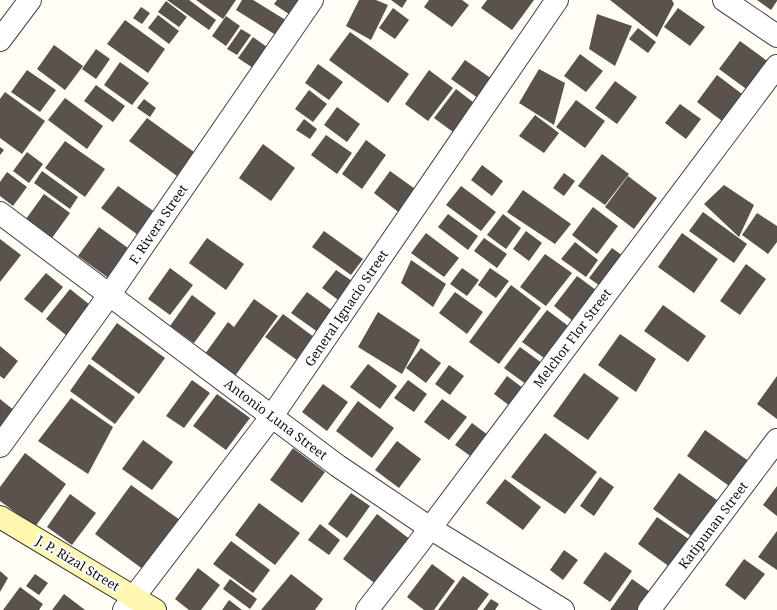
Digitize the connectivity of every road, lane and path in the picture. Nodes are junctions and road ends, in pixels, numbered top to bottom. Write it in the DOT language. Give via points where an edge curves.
graph roads {
  1 [pos="30,0"];
  2 [pos="312,0"];
  3 [pos="557,0"];
  4 [pos="724,0"];
  5 [pos="777,36"];
  6 [pos="0,40"];
  7 [pos="777,66"];
  8 [pos="0,213"];
  9 [pos="110,294"];
  10 [pos="272,416"];
  11 [pos="777,440"];
  12 [pos="0,446"];
  13 [pos="0,517"];
  14 [pos="430,528"];
  15 [pos="129,603"];
  16 [pos="155,610"];
  17 [pos="367,610"];
  18 [pos="564,610"];
  19 [pos="649,610"];
  1 -- 6 [label="street"];
  2 -- 9 [label="street, F. Rivera Street"];
  3 -- 10 [label="street, General Ignacio Street"];
  4 -- 5 [label="street"];
  7 -- 14 [label="street, Melchor Flor Street"];
  8 -- 9 [label="street, Antonio Luna Street"];
  9 -- 10 [label="street, Antonio Luna Street"];
  9 -- 12 [label="street, F. Rivera Street"];
  10 -- 14 [label="street, Antonio Luna Street" via="338,466"];
  10 -- 15 [label="street, General Ignacio Street"];
  11 -- 19 [label="street, Katipunan Street"];
  13 -- 15 [label="main road, J. P. Rizal Street"];
  14 -- 17 [label="street, Melchor Flor Street"];
  14 -- 18 [label="street, Antonio Luna Street"];
  15 -- 16 [label="main road, J. P. Rizal Street"];
}
